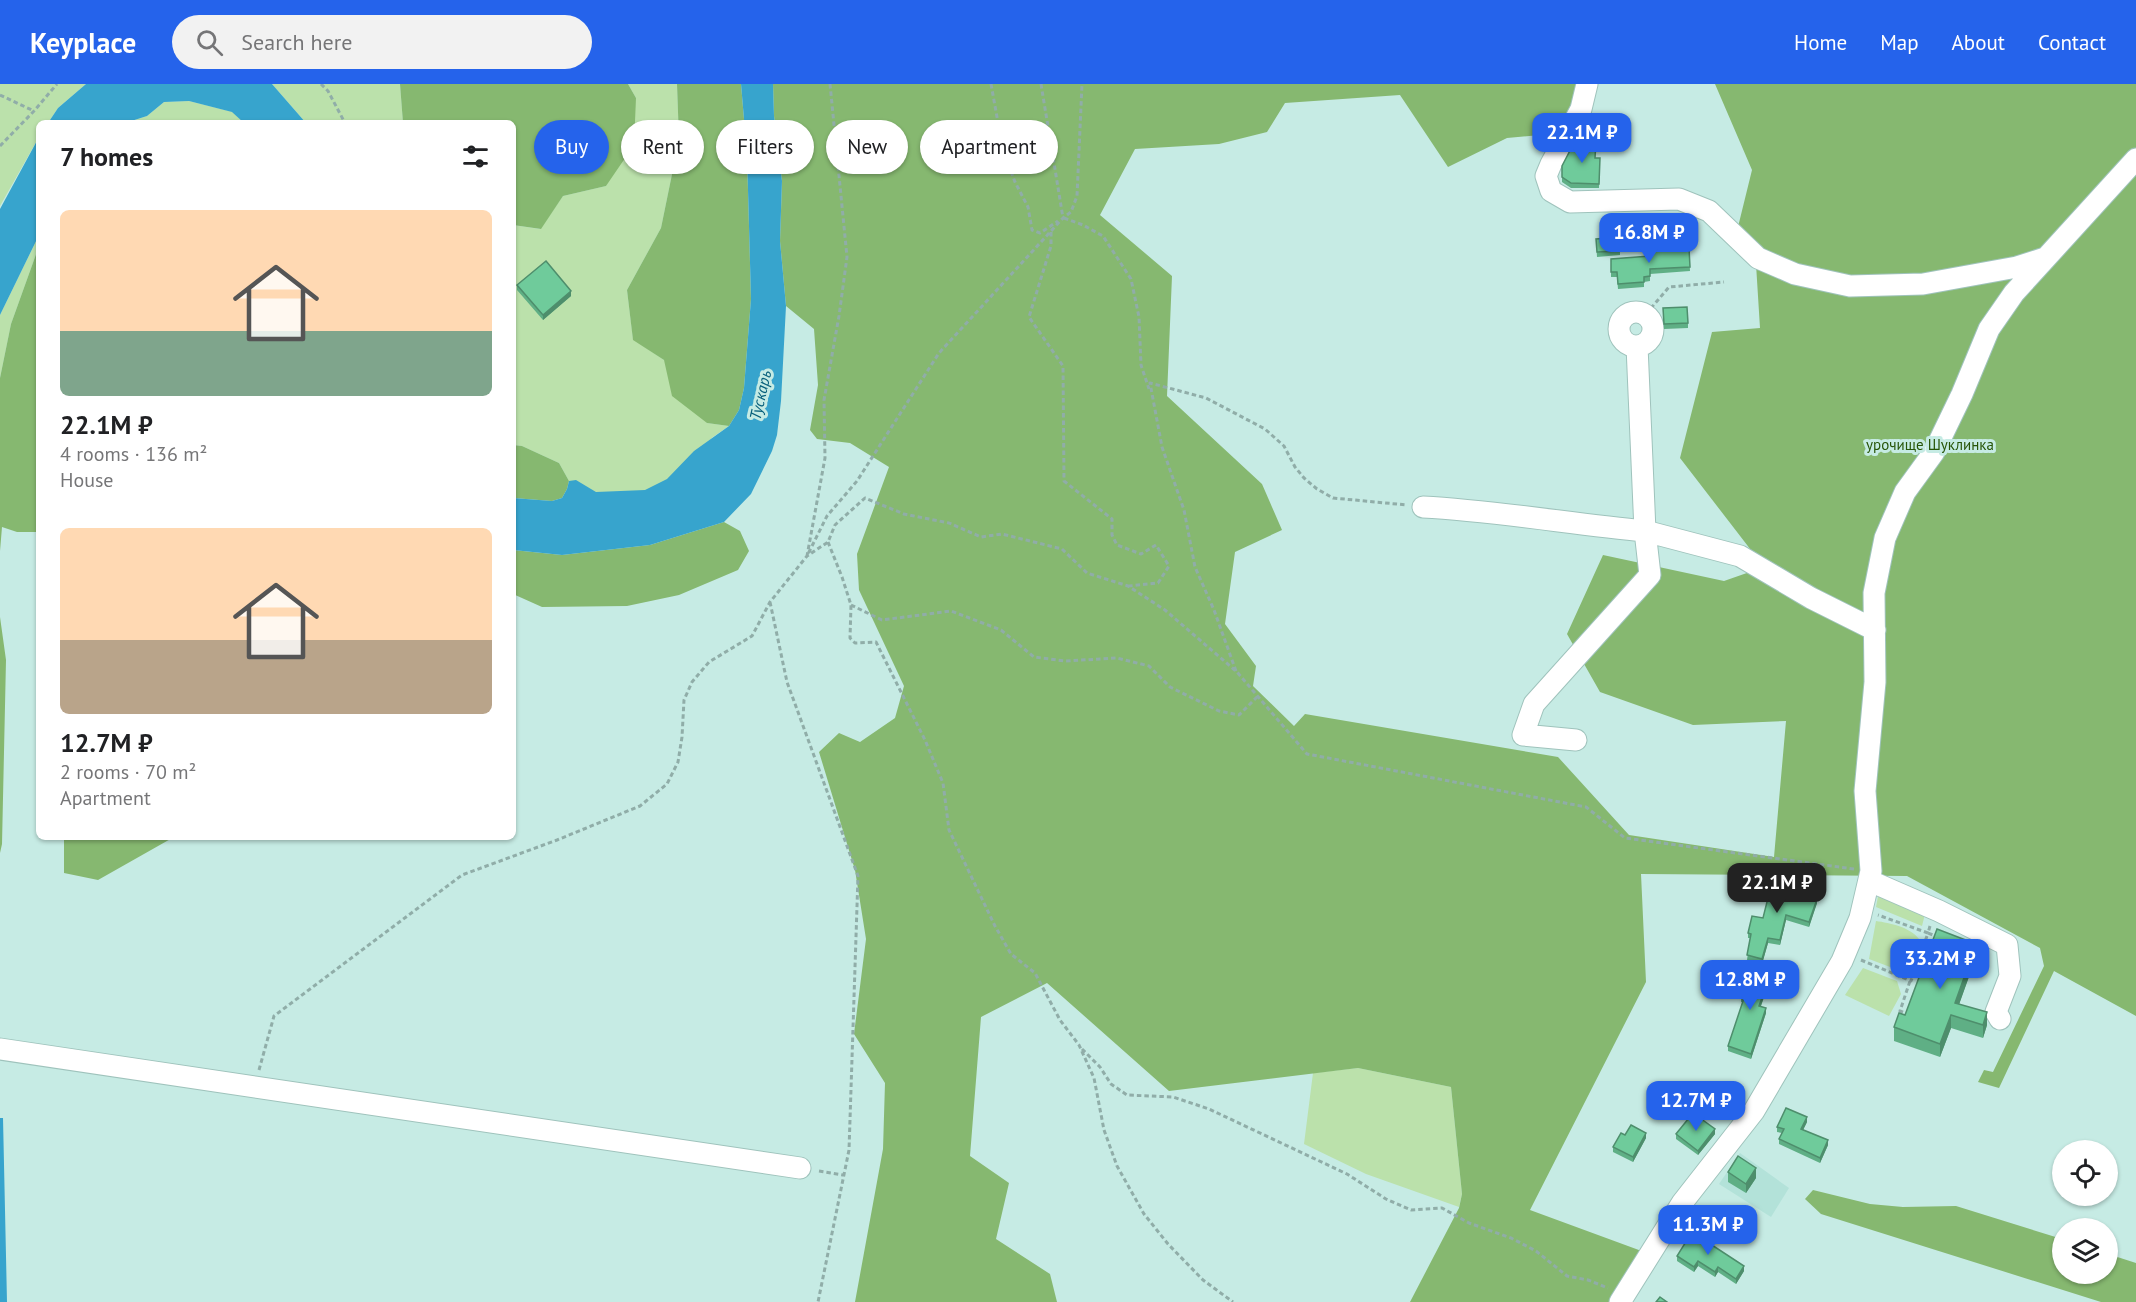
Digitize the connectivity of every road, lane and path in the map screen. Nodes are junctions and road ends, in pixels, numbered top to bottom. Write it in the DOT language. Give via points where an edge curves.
graph roads {
  1 [pos="57,84"];
  2 [pos="321,84"];
  3 [pos="830,84"];
  4 [pos="991,84"];
  5 [pos="1041,84"];
  6 [pos="1082,84"];
  7 [pos="1587,84"];
  8 [pos="0,95"];
  9 [pos="34,111"];
  10 [pos="343,120"];
  11 [pos="0,146"];
  12 [pos="2136,159"];
  13 [pos="1063,218"];
  14 [pos="1051,231"];
  15 [pos="2045,258"];
  16 [pos="1724,282"];
  17 [pos="1646,314"];
  18 [pos="1151,396"];
  19 [pos="1423,507"];
  20 [pos="1645,531"];
  21 [pos="828,542"];
  22 [pos="807,556"];
  23 [pos="1128,586"];
  24 [pos="770,602"];
  25 [pos="851,605"];
  26 [pos="1875,630"];
  27 [pos="1237,672"];
  28 [pos="1257,697"];
  29 [pos="1576,740"];
  30 [pos="1870,876"];
  31 [pos="1862,909"];
  32 [pos="1845,954"];
  33 [pos="1911,981"];
  34 [pos="1911,1015"];
  35 [pos="2000,1019"];
  36 [pos="1079,1045"];
  37 [pos="0,1049"];
  38 [pos="254,1086"];
  39 [pos="800,1168"];
  40 [pos="843,1175"];
  41 [pos="1623,1296"];
  42 [pos="818,1302"];
  43 [pos="1233,1302"];
  1 -- 9 [label="path"];
  2 -- 10 [label="path"];
  3 -- 22 [label="path" via="847,257 824,400 825,458"];
  4 -- 13 [label="path" via="1003,150 1028,207 1032,230 1040,233"];
  5 -- 13 [label="path"];
  6 -- 13 [label="path" via="1077,196 1071,212"];
  7 -- 15 [label="street" via="1581,109 1546,176 1551,192 1570,202 1679,199 1709,211 1758,258 1795,274 1850,286 1923,284"];
  8 -- 9 [label="path"];
  9 -- 11 [label="path"];
  12 -- 15 [label="street"];
  13 -- 14 [label="path"];
  13 -- 18 [label="path" via="1103,236 1131,279 1139,316 1141,365"];
  14 -- 22 [label="path" via="939,353 857,481 827,516"];
  14 -- 23 [label="path" via="1051,246 1029,317 1063,366 1064,481 1112,519 1112,535 1118,545 1141,554 1156,545 1169,566 1158,583"];
  15 -- 26 [label="street" via="1989,329 1934,452 1905,492 1885,538 1874,593"];
  16 -- 17 [label="path" via="1669,287"];
  17 -- 20 [label="street" via="1626,315 1619,329 1626,342 1637,346"];
  18 -- 19 [label="path" via="1149,383 1206,398 1265,429 1284,446 1304,478 1333,498"];
  18 -- 27 [label="path" via="1162,447 1184,510 1195,567"];
  19 -- 20 [label="street"];
  20 -- 26 [label="street" via="1740,556"];
  20 -- 29 [label="street" via="1650,575 1534,704 1523,735"];
  21 -- 22 [label="path"];
  21 -- 23 [label="path" via="835,525 865,498 904,514 949,523 981,537 1002,534 1062,549 1087,573"];
  21 -- 25 [label="path"];
  22 -- 24 [label="path"];
  23 -- 27 [label="path" via="1165,610"];
  24 -- 38 [label="path" via="752,636 709,662 692,682 684,700 678,762 667,784 640,806 462,875 274,1016"];
  24 -- 40 [label="path" via="786,682 858,876 849,1150"];
  25 -- 28 [label="path" via="882,620 951,611 1001,630 1034,657 1065,661 1117,658 1149,666 1170,687 1219,711 1239,715"];
  25 -- 36 [label="path" via="850,638 855,643 876,642 925,740 943,783 949,830 995,926 1011,954 1035,974"];
  26 -- 30 [label="street" via="1875,682 1865,791"];
  27 -- 28 [label="path"];
  28 -- 30 [label="path" via="1307,754 1586,807 1625,838"];
  30 -- 31 [label="street"];
  30 -- 35 [label="street" via="2007,945 2010,976 1996,1012"];
  31 -- 32 [label="street"];
  31 -- 33 [label="path" via="1928,933"];
  32 -- 33 [label="path"];
  32 -- 41 [label="street" via="1754,1111 1682,1203"];
  33 -- 34 [label="path" via="1900,1011"];
  36 -- 41 [label="path" via="1111,1084 1126,1095 1173,1097 1209,1109 1347,1174 1386,1199 1411,1210 1442,1208 1536,1251 1567,1276 1588,1280"];
  36 -- 43 [label="path" via="1094,1078 1104,1130 1117,1166 1144,1214 1203,1280"];
  37 -- 38 [label="street"];
  38 -- 39 [label="street"];
  39 -- 40 [label="path"];
  40 -- 42 [label="path"];
}
